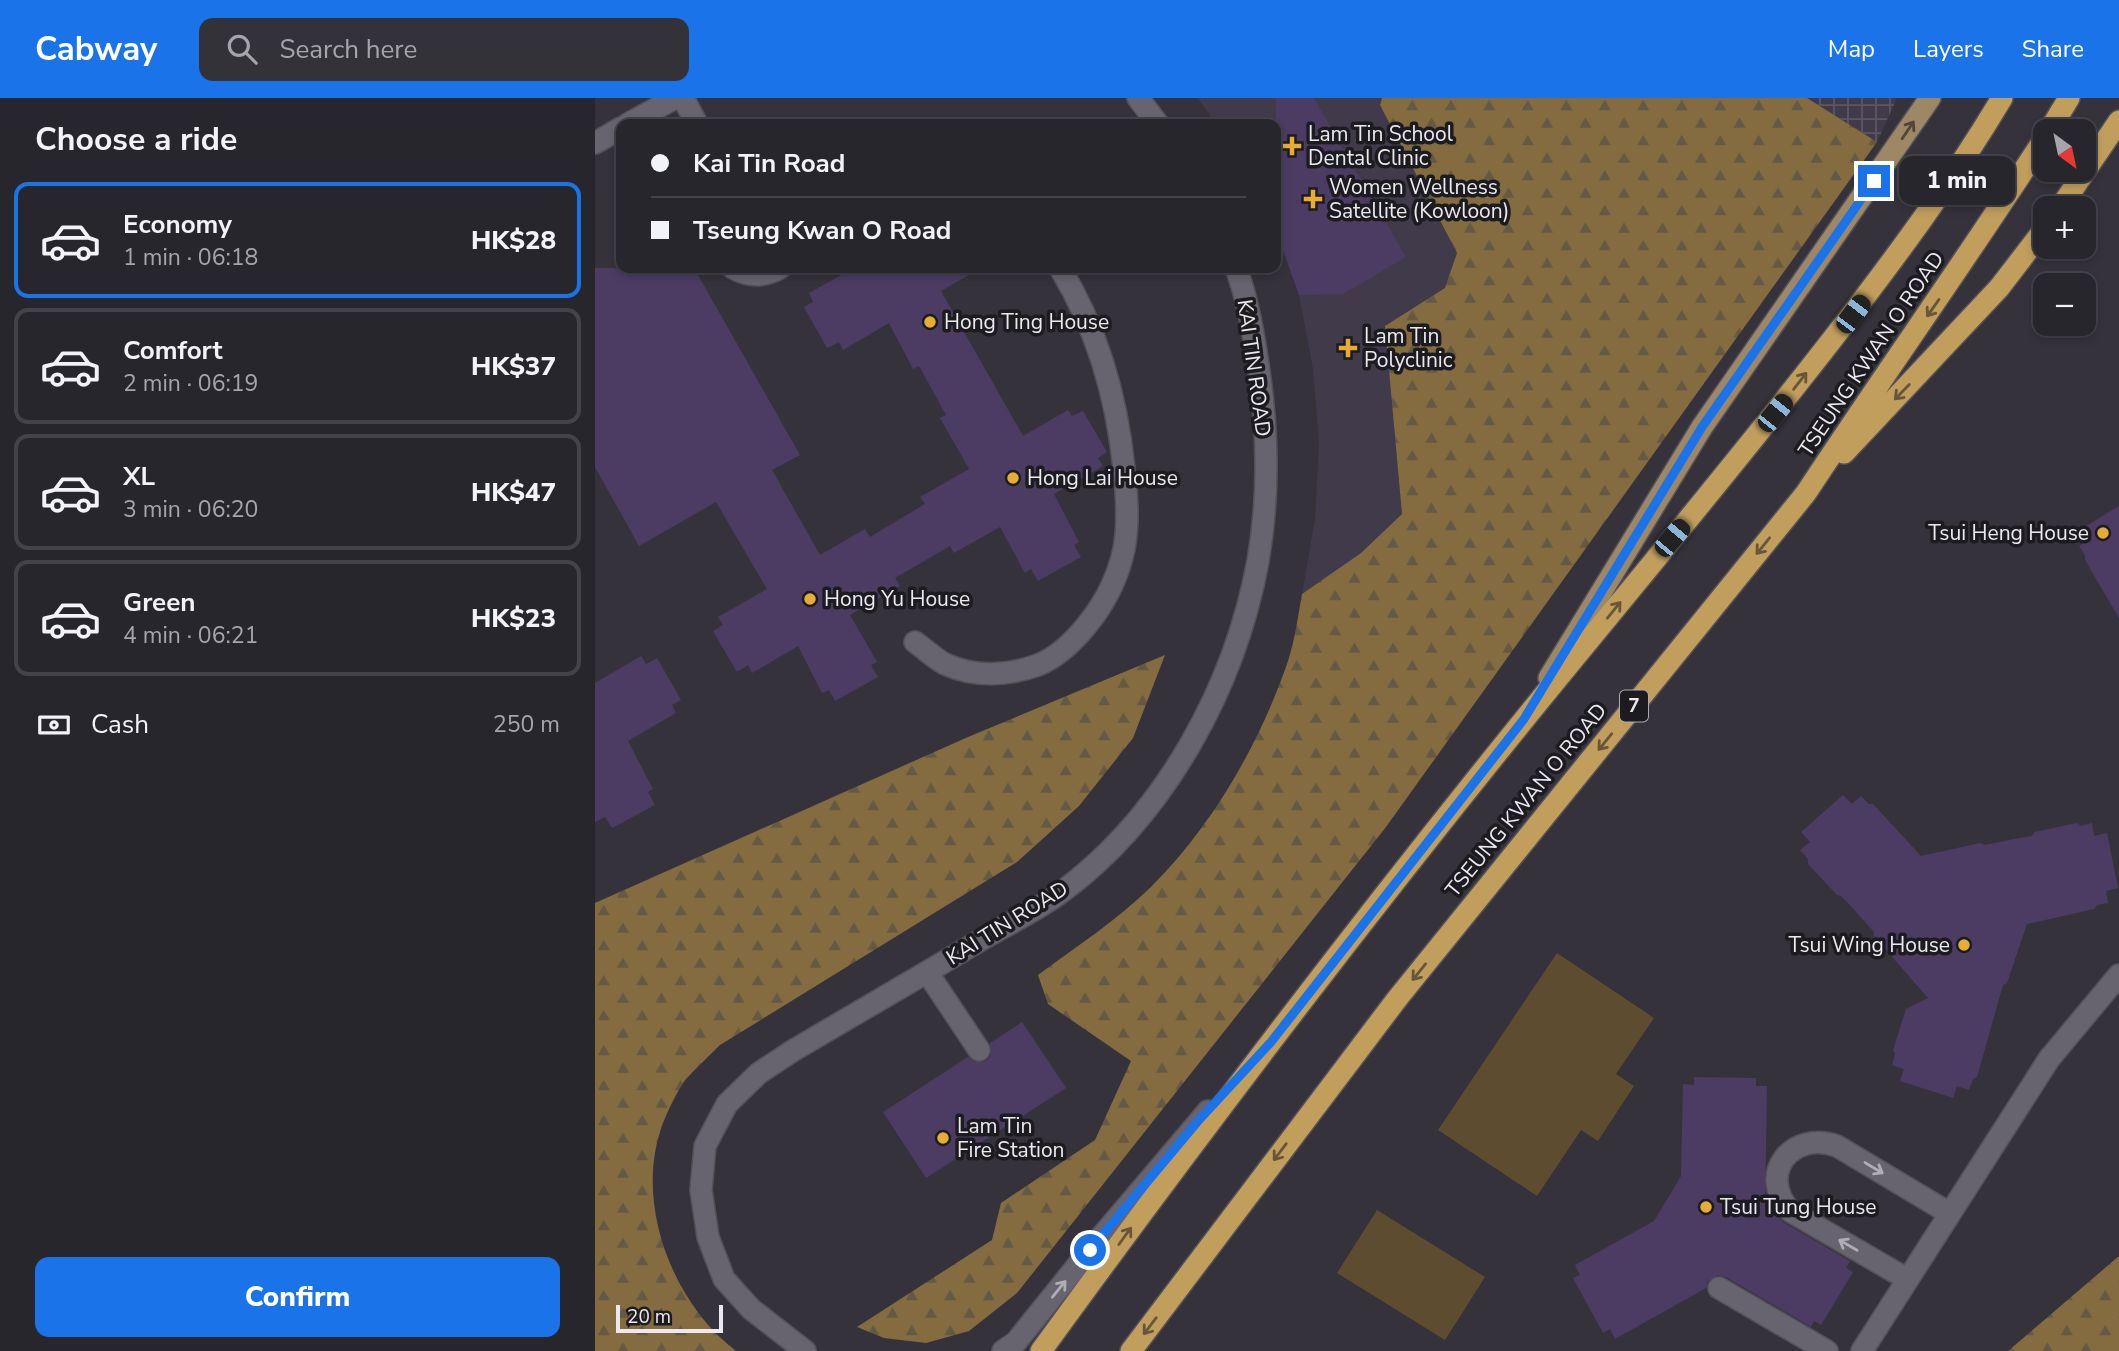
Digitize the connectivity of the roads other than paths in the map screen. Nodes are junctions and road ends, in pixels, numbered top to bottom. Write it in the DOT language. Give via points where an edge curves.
graph roads {
  1 [pos="675,98"];
  2 [pos="683,98"];
  3 [pos="1138,98"];
  4 [pos="1930,98"];
  5 [pos="2002,98"];
  6 [pos="2069,98"];
  7 [pos="637,119"];
  8 [pos="694,119"];
  9 [pos="1154,119"];
  10 [pos="2056,119"];
  11 [pos="2119,121"];
  12 [pos="616,131"];
  13 [pos="595,143"];
  14 [pos="2033,156"];
  15 [pos="2068,196"];
  16 [pos="2033,244"];
  17 [pos="743,273"];
  18 [pos="772,273"];
  19 [pos="1063,273"];
  20 [pos="1238,273"];
  21 [pos="1806,493"];
  22 [pos="915,642"];
  23 [pos="1524,719"];
  24 [pos="927,972"];
  25 [pos="2119,975"];
  26 [pos="1271,1042"];
  27 [pos="979,1050"];
  28 [pos="1949,1213"];
  29 [pos="1907,1279"];
  30 [pos="1719,1288"];
  31 [pos="806,1351"];
  32 [pos="1003,1351"];
  33 [pos="1041,1351"];
  34 [pos="1131,1351"];
  35 [pos="1827,1351"];
  36 [pos="1862,1351"];
  1 -- 7 [label="street"];
  2 -- 8 [label="street"];
  3 -- 9 [label="street"];
  23 -- 4 [label="main road, TSEUNG KWAN O ROAD, one-way" via="1702,427"];
  23 -- 5 [label="highway, TSEUNG KWAN O ROAD, one-way" via="1791,393 1891,263"];
  6 -- 10 [label="highway"];
  11 -- 15 [label="highway"];
  12 -- 13 [label="street"];
  14 -- 21 [label="highway, TSEUNG KWAN O ROAD / 7, one-way"];
  16 -- 21 [label="highway, one-way" via="1948,345"];
  17 -- 18 [label="street"];
  19 -- 22 [label="street" via="1090,327 1120,428 1128,515 1114,582 1076,638 1050,660 1016,673 979,674 944,663"];
  20 -- 24 [label="street, KAI TIN ROAD" via="1265,409 1266,484 1252,586 1239,636 1210,708 1171,775 1124,836 1063,891"];
  21 -- 34 [label="highway, TSEUNG KWAN O ROAD / 7, one-way" via="1397,999"];
  23 -- 26 [label="highway, TSEUNG KWAN O ROAD"];
  24 -- 27 [label="street"];
  24 -- 31 [label="street, KAI TIN ROAD" via="759,1073 727,1104 705,1146 701,1190 708,1237 725,1279 751,1309"];
  25 -- 28 [label="street" via="2049,1059"];
  32 -- 26 [label="street, one-way" via="1016,1342 1198,1121"];
  33 -- 26 [label="highway, TSEUNG KWAN O ROAD, one-way"];
  28 -- 29 [label="street"];
  29 -- 28 [label="street, one-way" via="1790,1211 1777,1190 1780,1164 1799,1146 1825,1141"];
  29 -- 36 [label="street"];
  30 -- 35 [label="street"];
}
